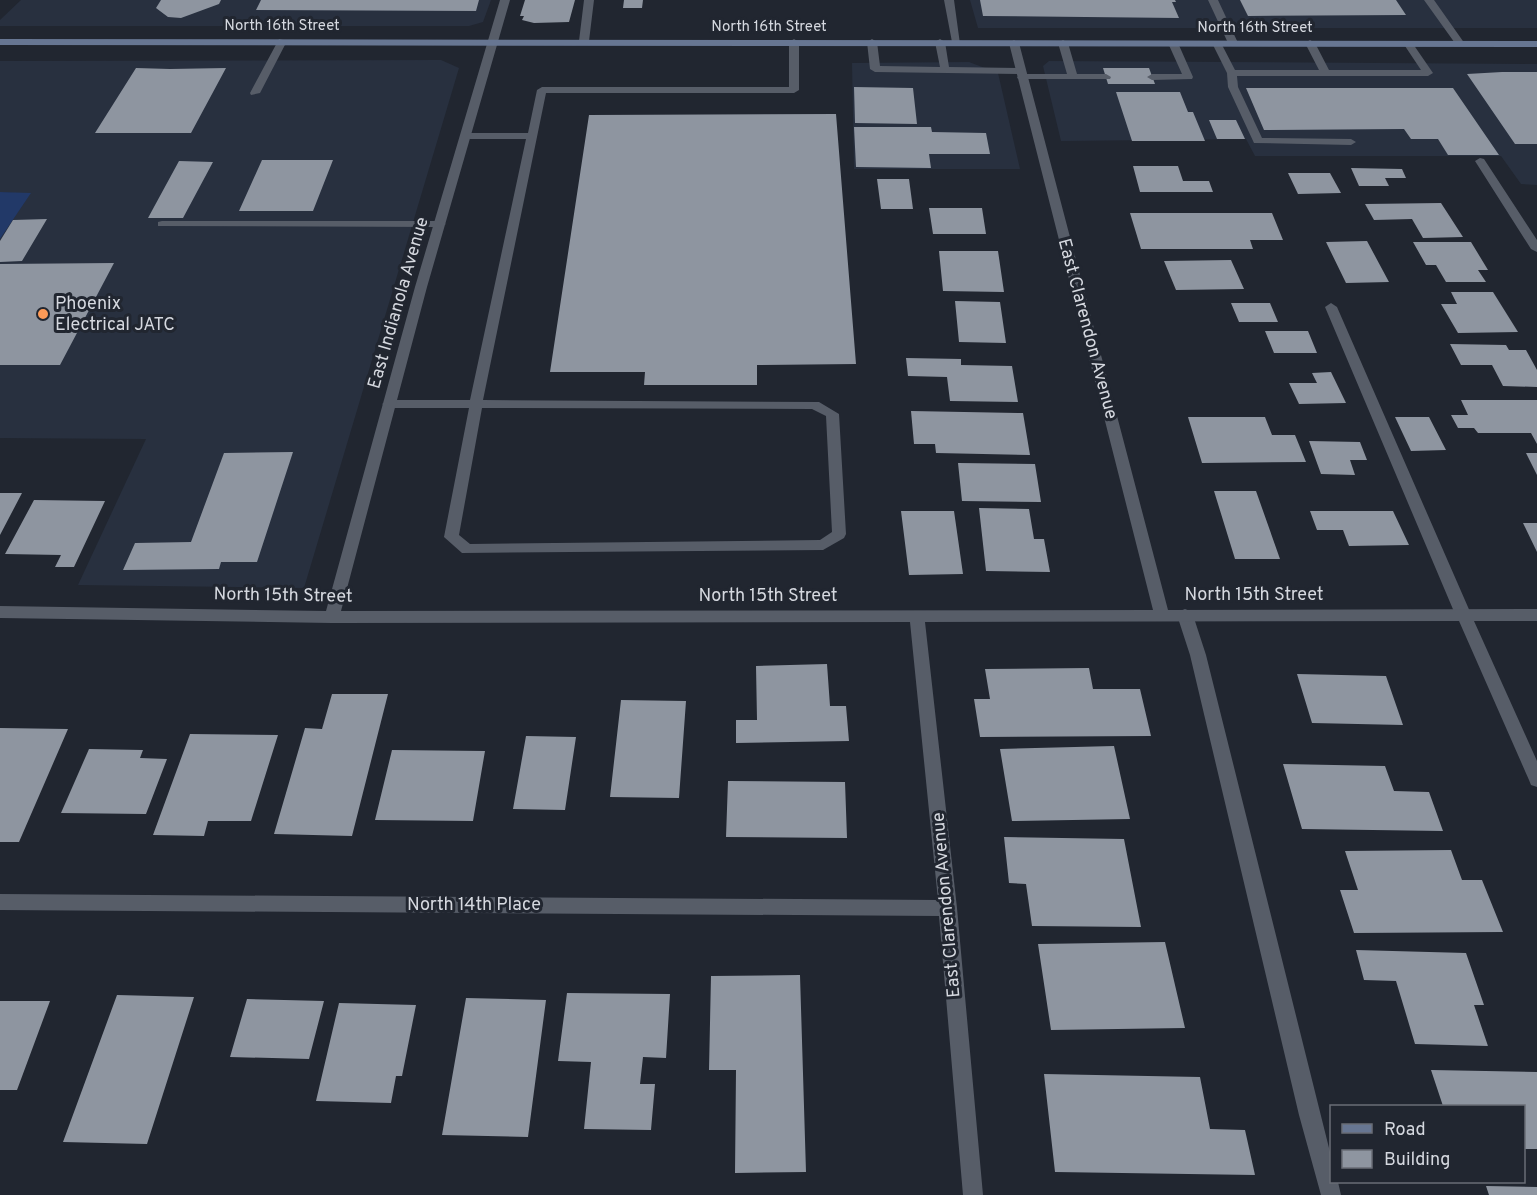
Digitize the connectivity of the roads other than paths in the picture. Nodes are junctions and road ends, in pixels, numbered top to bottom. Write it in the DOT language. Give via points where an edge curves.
graph roads {
  1 [pos="505,0"];
  2 [pos="589,0"];
  3 [pos="949,0"];
  4 [pos="1213,0"];
  5 [pos="1429,0"];
  6 [pos="282,40"];
  7 [pos="493,41"];
  8 [pos="584,41"];
  9 [pos="0,42"];
  10 [pos="794,42"];
  11 [pos="872,42"];
  12 [pos="940,42"];
  13 [pos="957,42"];
  14 [pos="1014,42"];
  15 [pos="1062,42"];
  16 [pos="1173,43"];
  17 [pos="1217,43"];
  18 [pos="1233,43"];
  19 [pos="1310,43"];
  20 [pos="1408,43"];
  21 [pos="1460,44"];
  22 [pos="1537,44"];
  23 [pos="945,70"];
  24 [pos="1232,73"];
  25 [pos="1326,73"];
  26 [pos="1021,74"];
  27 [pos="1073,77"];
  28 [pos="1106,77"];
  29 [pos="1152,77"];
  30 [pos="255,93"];
  31 [pos="466,136"];
  32 [pos="532,136"];
  33 [pos="1351,142"];
  34 [pos="1479,161"];
  35 [pos="162,224"];
  36 [pos="440,224"];
  37 [pos="1537,249"];
  38 [pos="1331,307"];
  39 [pos="389,404"];
  40 [pos="476,404"];
  41 [pos="0,612"];
  42 [pos="1463,614"];
  43 [pos="917,615"];
  44 [pos="1162,615"];
  45 [pos="1185,615"];
  46 [pos="1537,615"];
  47 [pos="332,617"];
  48 [pos="1537,780"];
  49 [pos="0,902"];
  50 [pos="948,908"];
  51 [pos="973,1195"];
  52 [pos="1331,1195"];
  1 -- 7 [label="street, East Indianola Avenue"];
  2 -- 8 [label="street"];
  3 -- 13 [label="street"];
  4 -- 18 [label="street"];
  5 -- 21 [label="street"];
  6 -- 7 [label="main road, North 16th Street"];
  6 -- 9 [label="main road, North 16th Street"];
  6 -- 30 [label="street"];
  7 -- 8 [label="main road, North 16th Street"];
  7 -- 31 [label="street, East Indianola Avenue"];
  8 -- 10 [label="main road, North 16th Street"];
  10 -- 11 [label="main road, North 16th Street"];
  10 -- 32 [label="street" via="795,90 542,90"];
  11 -- 12 [label="main road, North 16th Street"];
  11 -- 23 [label="street" via="875,69"];
  12 -- 13 [label="main road, North 16th Street"];
  12 -- 23 [label="street"];
  13 -- 14 [label="main road, North 16th Street"];
  14 -- 15 [label="main road, North 16th Street"];
  14 -- 26 [label="street, East Clarendon Avenue"];
  15 -- 16 [label="main road, North 16th Street"];
  15 -- 27 [label="street"];
  16 -- 17 [label="main road, North 16th Street"];
  16 -- 29 [label="street" via="1188,77"];
  17 -- 18 [label="main road, North 16th Street"];
  17 -- 24 [label="street"];
  18 -- 19 [label="main road, North 16th Street"];
  19 -- 20 [label="main road, North 16th Street"];
  19 -- 25 [label="street"];
  20 -- 21 [label="main road, North 16th Street"];
  20 -- 25 [label="street" via="1428,73"];
  21 -- 22 [label="main road, North 16th Street"];
  23 -- 26 [label="street"];
  24 -- 25 [label="street"];
  24 -- 33 [label="street" via="1233,87 1258,141"];
  26 -- 27 [label="street"];
  26 -- 44 [label="street, East Clarendon Avenue"];
  27 -- 28 [label="street"];
  31 -- 32 [label="street"];
  31 -- 36 [label="street, East Indianola Avenue"];
  32 -- 40 [label="street"];
  34 -- 37 [label="street"];
  35 -- 36 [label="street"];
  36 -- 39 [label="street, East Indianola Avenue"];
  38 -- 42 [label="street"];
  39 -- 40 [label="street"];
  39 -- 47 [label="street, East Indianola Avenue"];
  40 -- 40 [label="street" via="451,537 467,549 823,545 838,534 832,414 814,405"];
  41 -- 47 [label="street, North 15th Street"];
  42 -- 45 [label="street, North 15th Street"];
  42 -- 46 [label="street, North 15th Street"];
  42 -- 48 [label="street"];
  43 -- 44 [label="street, North 15th Street"];
  43 -- 47 [label="street, North 15th Street"];
  43 -- 50 [label="street, East Clarendon Avenue"];
  44 -- 45 [label="street, North 15th Street"];
  45 -- 52 [label="street"];
  49 -- 50 [label="street, North 14th Place"];
  50 -- 51 [label="street, East Clarendon Avenue"];
}
